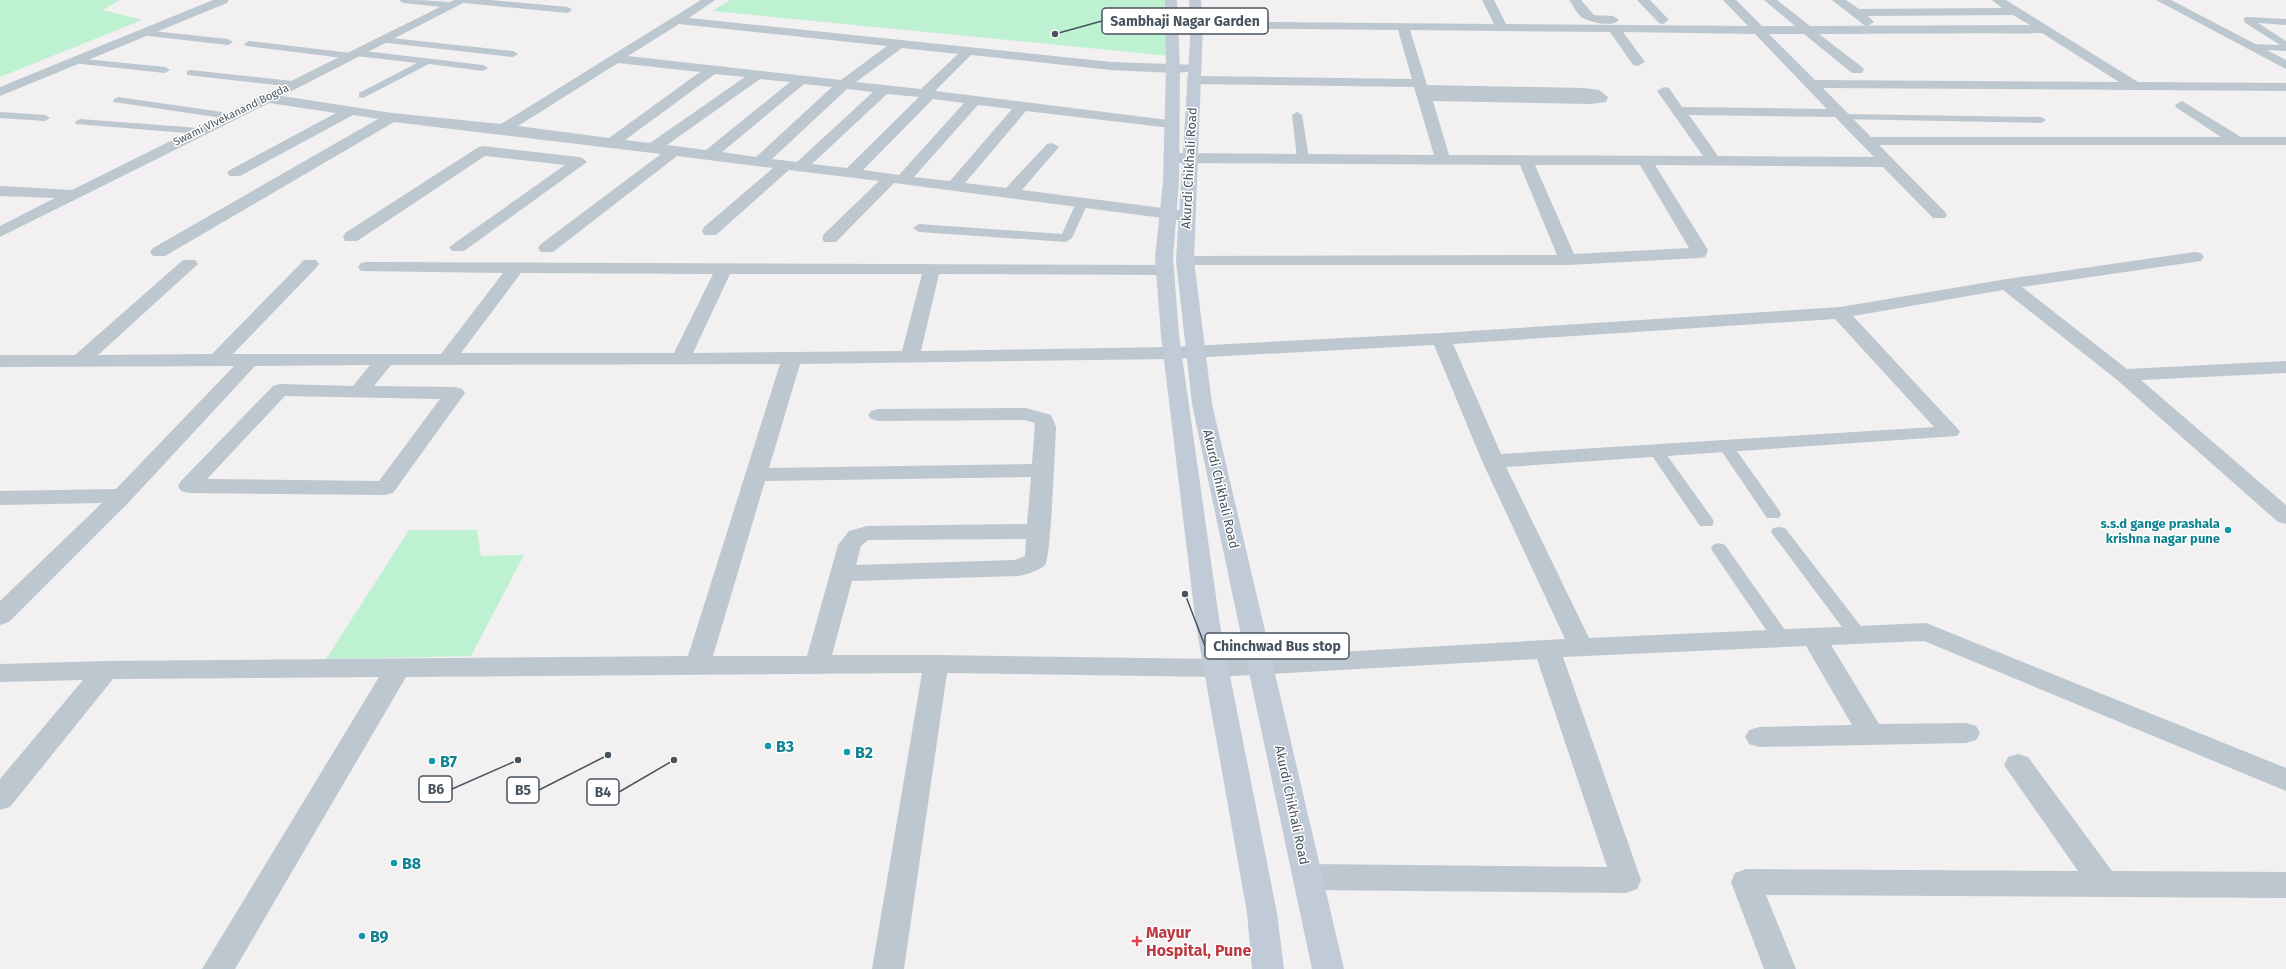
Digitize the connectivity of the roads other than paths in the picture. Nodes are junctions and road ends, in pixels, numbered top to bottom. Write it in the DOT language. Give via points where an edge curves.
graph roads {
  1 [pos="222,0"];
  2 [pos="403,0"];
  3 [pos="709,0"];
  4 [pos="1171,0"];
  5 [pos="1195,0"];
  6 [pos="1488,0"];
  7 [pos="1575,0"];
  8 [pos="1643,0"];
  9 [pos="1729,0"];
  10 [pos="1770,0"];
  11 [pos="1838,0"];
  12 [pos="1998,0"];
  13 [pos="2162,0"];
  14 [pos="460,2"];
  15 [pos="568,10"];
  16 [pos="2016,11"];
  17 [pos="1977,12"];
  18 [pos="1856,13"];
  19 [pos="676,20"];
  20 [pos="1662,20"];
  21 [pos="2286,22"];
  22 [pos="1170,24"];
  23 [pos="1197,25"];
  24 [pos="1754,25"];
  25 [pos="1402,26"];
  26 [pos="1502,28"];
  27 [pos="1614,29"];
  28 [pos="1877,29"];
  29 [pos="2002,29"];
  30 [pos="2044,29"];
  31 [pos="1808,30"];
  32 [pos="143,33"];
  33 [pos="382,40"];
  34 [pos="228,42"];
  35 [pos="900,43"];
  36 [pos="249,44"];
  37 [pos="2251,47"];
  38 [pos="2286,47"];
  39 [pos="969,50"];
  40 [pos="353,54"];
  41 [pos="512,54"];
  42 [pos="616,59"];
  43 [pos="75,61"];
  44 [pos="428,61"];
  45 [pos="1638,62"];
  46 [pos="2286,65"];
  47 [pos="483,68"];
  48 [pos="165,70"];
  49 [pos="712,70"];
  50 [pos="1857,70"];
  51 [pos="190,73"];
  52 [pos="1187,73"];
  53 [pos="757,75"];
  54 [pos="801,80"];
  55 [pos="293,84"];
  56 [pos="1812,84"];
  57 [pos="844,85"];
  58 [pos="2135,86"];
  59 [pos="2286,87"];
  60 [pos="884,89"];
  61 [pos="1422,89"];
  62 [pos="1664,91"];
  63 [pos="0,92"];
  64 [pos="927,94"];
  65 [pos="362,95"];
  66 [pos="265,98"];
  67 [pos="118,100"];
  68 [pos="974,100"];
  69 [pos="2182,104"];
  70 [pos="1022,106"];
  71 [pos="350,111"];
  72 [pos="1678,111"];
  73 [pos="0,115"];
  74 [pos="1297,115"];
  75 [pos="1842,115"];
  76 [pos="230,116"];
  77 [pos="392,117"];
  78 [pos="45,118"];
  79 [pos="2042,120"];
  80 [pos="80,122"];
  81 [pos="1171,124"];
  82 [pos="504,129"];
  83 [pos="199,131"];
  84 [pos="566,137"];
  85 [pos="1867,141"];
  86 [pos="2238,141"];
  87 [pos="2286,141"];
  88 [pos="611,143"];
  89 [pos="1052,147"];
  90 [pos="652,149"];
  91 [pos="674,151"];
  92 [pos="709,155"];
  93 [pos="534,156"];
  94 [pos="1180,158"];
  95 [pos="1303,158"];
  96 [pos="1443,159"];
  97 [pos="1525,160"];
  98 [pos="1644,160"];
  99 [pos="1714,161"];
  100 [pos="759,162"];
  101 [pos="1888,162"];
  102 [pos="792,166"];
  103 [pos="235,173"];
  104 [pos="850,174"];
  105 [pos="897,179"];
  106 [pos="954,187"];
  107 [pos="0,191"];
  108 [pos="72,194"];
  109 [pos="1010,194"];
  110 [pos="1082,203"];
  111 [pos="1177,215"];
  112 [pos="1939,215"];
  113 [pos="919,228"];
  114 [pos="710,231"];
  115 [pos="0,232"];
  116 [pos="351,237"];
  117 [pos="830,238"];
  118 [pos="458,247"];
  119 [pos="547,248"];
  120 [pos="158,252"];
  121 [pos="2195,257"];
  122 [pos="1568,260"];
  123 [pos="1185,261"];
  124 [pos="189,264"];
  125 [pos="310,264"];
  126 [pos="367,267"];
  127 [pos="516,268"];
  128 [pos="724,268"];
  129 [pos="932,269"];
  130 [pos="1165,270"];
  131 [pos="2007,284"];
  132 [pos="1840,313"];
  133 [pos="1440,339"];
  134 [pos="1195,351"];
  135 [pos="1172,353"];
  136 [pos="910,356"];
  137 [pos="681,358"];
  138 [pos="792,358"];
  139 [pos="447,359"];
  140 [pos="217,360"];
  141 [pos="250,360"];
  142 [pos="386,360"];
  143 [pos="0,361"];
  144 [pos="80,361"];
  145 [pos="2286,367"];
  146 [pos="2124,376"];
  147 [pos="359,392"];
  148 [pos="878,415"];
  149 [pos="1726,446"];
  150 [pos="1656,450"];
  151 [pos="1493,461"];
  152 [pos="1043,470"];
  153 [pos="756,475"];
  154 [pos="2286,494"];
  155 [pos="2261,495"];
  156 [pos="122,496"];
  157 [pos="0,498"];
  158 [pos="1773,514"];
  159 [pos="2286,517"];
  160 [pos="1706,522"];
  161 [pos="1038,531"];
  162 [pos="1779,532"];
  163 [pos="1719,549"];
  164 [pos="842,572"];
  165 [pos="0,616"];
  166 [pos="1857,634"];
  167 [pos="1813,636"];
  168 [pos="1781,638"];
  169 [pos="1581,647"];
  170 [pos="1547,649"];
  171 [pos="936,664"];
  172 [pos="1261,664"];
  173 [pos="698,665"];
  174 [pos="817,665"];
  175 [pos="1216,668"];
  176 [pos="106,670"];
  177 [pos="397,670"];
  178 [pos="0,673"];
  179 [pos="1966,733"];
  180 [pos="1871,734"];
  181 [pos="1759,737"];
  182 [pos="2018,764"];
  183 [pos="2286,780"];
  184 [pos="0,799"];
  185 [pos="1308,877"];
  186 [pos="2104,884"];
  187 [pos="2286,885"];
  188 [pos="218,969"];
  189 [pos="888,969"];
  190 [pos="1268,969"];
  191 [pos="1328,969"];
  192 [pos="1780,969"];
  1 -- 32 [label="street"];
  2 -- 14 [label="lane"];
  3 -- 19 [label="street"];
  4 -- 22 [label="main road"];
  5 -- 23 [label="main road, Akurdi Chikhali Road"];
  6 -- 26 [label="street"];
  7 -- 20 [label="street" via="1588,16 1596,19"];
  8 -- 20 [label="street"];
  9 -- 24 [label="street"];
  10 -- 31 [label="street"];
  11 -- 18 [label="street"];
  12 -- 16 [label="street"];
  13 -- 37 [label="street"];
  14 -- 15 [label="lane"];
  14 -- 33 [label="street, Swami VIvekanand Bogda"];
  16 -- 17 [label="street"];
  16 -- 30 [label="street"];
  17 -- 18 [label="street"];
  17 -- 29 [label="street"];
  18 -- 28 [label="street"];
  19 -- 35 [label="street"];
  19 -- 42 [label="street"];
  20 -- 24 [label="street"];
  21 -- 38 [label="lane" via="2247,20"];
  22 -- 23 [label="street"];
  22 -- 52 [label="main road"];
  23 -- 25 [label="street"];
  23 -- 52 [label="main road, Akurdi Chikhali Road"];
  24 -- 27 [label="street"];
  24 -- 31 [label="street"];
  24 -- 56 [label="street"];
  25 -- 26 [label="street"];
  25 -- 61 [label="street"];
  26 -- 27 [label="street"];
  27 -- 45 [label="street"];
  28 -- 29 [label="street"];
  28 -- 31 [label="street"];
  29 -- 30 [label="street"];
  30 -- 58 [label="street"];
  31 -- 50 [label="street"];
  32 -- 34 [label="lane"];
  32 -- 43 [label="street"];
  33 -- 40 [label="street, Swami VIvekanand Bogda"];
  33 -- 41 [label="lane"];
  35 -- 39 [label="street"];
  35 -- 57 [label="street"];
  36 -- 40 [label="lane"];
  37 -- 38 [label="lane"];
  37 -- 46 [label="street"];
  39 -- 52 [label="street"];
  39 -- 64 [label="street"];
  40 -- 44 [label="lane"];
  40 -- 55 [label="street, Swami VIvekanand Bogda"];
  42 -- 49 [label="street"];
  42 -- 82 [label="street"];
  43 -- 48 [label="lane"];
  43 -- 63 [label="street"];
  44 -- 47 [label="lane"];
  44 -- 65 [label="lane"];
  49 -- 53 [label="street"];
  49 -- 88 [label="street"];
  51 -- 55 [label="lane"];
  52 -- 61 [label="street"];
  52 -- 81 [label="main road"];
  52 -- 94 [label="main road, Akurdi Chikhali Road"];
  53 -- 54 [label="street"];
  53 -- 90 [label="street"];
  54 -- 57 [label="street"];
  54 -- 92 [label="street"];
  55 -- 66 [label="street, Swami VIvekanand Bogda"];
  56 -- 58 [label="street"];
  56 -- 75 [label="street"];
  57 -- 60 [label="street"];
  57 -- 100 [label="street"];
  58 -- 59 [label="street"];
  60 -- 64 [label="street"];
  60 -- 102 [label="street"];
  61 -- 61 [label="street" via="1598,100 1601,100 1601,97 1594,93 1584,92"];
  61 -- 96 [label="street"];
  62 -- 72 [label="street"];
  64 -- 68 [label="street"];
  64 -- 104 [label="street"];
  66 -- 71 [label="street"];
  66 -- 76 [label="street, Swami VIvekanand Bogda"];
  67 -- 76 [label="lane"];
  68 -- 70 [label="street"];
  68 -- 105 [label="street"];
  69 -- 86 [label="street"];
  70 -- 81 [label="street"];
  70 -- 106 [label="street"];
  71 -- 77 [label="street"];
  71 -- 103 [label="street"];
  72 -- 75 [label="street"];
  72 -- 99 [label="street"];
  73 -- 78 [label="lane"];
  74 -- 95 [label="lane"];
  75 -- 79 [label="lane"];
  75 -- 85 [label="street"];
  76 -- 83 [label="street, Swami VIvekanand Bogda"];
  77 -- 82 [label="street"];
  77 -- 120 [label="street"];
  80 -- 83 [label="lane"];
  81 -- 94 [label="main road"];
  82 -- 84 [label="street"];
  83 -- 108 [label="street, Swami VIvekanand Bogda"];
  84 -- 88 [label="street"];
  84 -- 93 [label="street"];
  85 -- 86 [label="street"];
  85 -- 101 [label="street"];
  86 -- 87 [label="street"];
  88 -- 90 [label="street"];
  89 -- 109 [label="street"];
  90 -- 91 [label="street"];
  91 -- 92 [label="street"];
  91 -- 119 [label="street"];
  92 -- 100 [label="street"];
  93 -- 116 [label="street" via="482,151"];
  93 -- 118 [label="street" via="579,162"];
  94 -- 95 [label="street"];
  94 -- 111 [label="main road, Akurdi Chikhali Road"];
  95 -- 96 [label="street"];
  96 -- 97 [label="street"];
  97 -- 98 [label="street"];
  97 -- 122 [label="street"];
  98 -- 99 [label="street"];
  98 -- 122 [label="street" via="1699,253"];
  99 -- 101 [label="street"];
  100 -- 102 [label="street"];
  101 -- 112 [label="street"];
  102 -- 104 [label="street"];
  102 -- 114 [label="street"];
  104 -- 105 [label="street"];
  105 -- 106 [label="street"];
  105 -- 117 [label="street"];
  106 -- 109 [label="street"];
  107 -- 108 [label="street"];
  108 -- 115 [label="street, Swami VIvekanand Bogda"];
  109 -- 110 [label="street"];
  110 -- 111 [label="street"];
  110 -- 113 [label="lane" via="1066,238"];
  111 -- 123 [label="main road, Akurdi Chikhali Road"];
  111 -- 130 [label="main road"];
  121 -- 131 [label="street"];
  122 -- 123 [label="street"];
  123 -- 134 [label="main road, Akurdi Chikhali Road"];
  124 -- 144 [label="street"];
  125 -- 140 [label="street"];
  126 -- 127 [label="street"];
  127 -- 128 [label="street"];
  127 -- 139 [label="street"];
  128 -- 129 [label="street"];
  128 -- 137 [label="street"];
  129 -- 130 [label="street"];
  129 -- 136 [label="street"];
  130 -- 135 [label="main road"];
  131 -- 132 [label="street"];
  131 -- 146 [label="street"];
  132 -- 133 [label="street"];
  132 -- 149 [label="street" via="1950,432"];
  133 -- 134 [label="street"];
  133 -- 151 [label="street"];
  134 -- 135 [label="street"];
  134 -- 172 [label="main road, Akurdi Chikhali Road" via="1202,404"];
  135 -- 136 [label="street"];
  135 -- 175 [label="main road" via="1196,543"];
  136 -- 138 [label="street"];
  137 -- 138 [label="street"];
  137 -- 139 [label="street"];
  138 -- 153 [label="street"];
  139 -- 142 [label="street"];
  140 -- 141 [label="street"];
  140 -- 144 [label="street"];
  141 -- 142 [label="street"];
  141 -- 156 [label="street"];
  142 -- 147 [label="street"];
  143 -- 144 [label="street"];
  145 -- 146 [label="street"];
  146 -- 155 [label="street"];
  147 -- 147 [label="street" via="280,390 189,486 385,488 455,393"];
  148 -- 152 [label="street" via="1037,415 1044,419 1046,427"];
  149 -- 150 [label="street"];
  149 -- 158 [label="lane"];
  150 -- 151 [label="street"];
  150 -- 160 [label="lane"];
  151 -- 169 [label="street"];
  152 -- 153 [label="street"];
  152 -- 161 [label="street"];
  153 -- 173 [label="street"];
  154 -- 155 [label="street"];
  155 -- 159 [label="street"];
  156 -- 157 [label="street"];
  156 -- 165 [label="street"];
  161 -- 164 [label="street" via="867,533 857,536 850,545"];
  161 -- 164 [label="street" via="1036,560 1019,568"];
  162 -- 166 [label="lane"];
  163 -- 168 [label="lane"];
  164 -- 174 [label="street"];
  166 -- 167 [label="street"];
  166 -- 183 [label="street" via="1926,632"];
  167 -- 168 [label="street"];
  167 -- 180 [label="street"];
  168 -- 169 [label="street"];
  169 -- 170 [label="street"];
  170 -- 172 [label="street"];
  170 -- 185 [label="street" via="1626,880"];
  171 -- 174 [label="street"];
  171 -- 175 [label="street"];
  171 -- 189 [label="street"];
  172 -- 175 [label="street"];
  172 -- 185 [label="main road, Akurdi Chikhali Road"];
  173 -- 174 [label="street"];
  173 -- 177 [label="street"];
  175 -- 190 [label="main road" via="1262,913"];
  176 -- 177 [label="street"];
  176 -- 178 [label="street"];
  176 -- 184 [label="street"];
  177 -- 188 [label="street"];
  179 -- 180 [label="street"];
  180 -- 181 [label="street"];
  182 -- 186 [label="street"];
  185 -- 191 [label="main road, Akurdi Chikhali Road"];
  186 -- 187 [label="street"];
  186 -- 192 [label="street" via="1746,882"];
}
